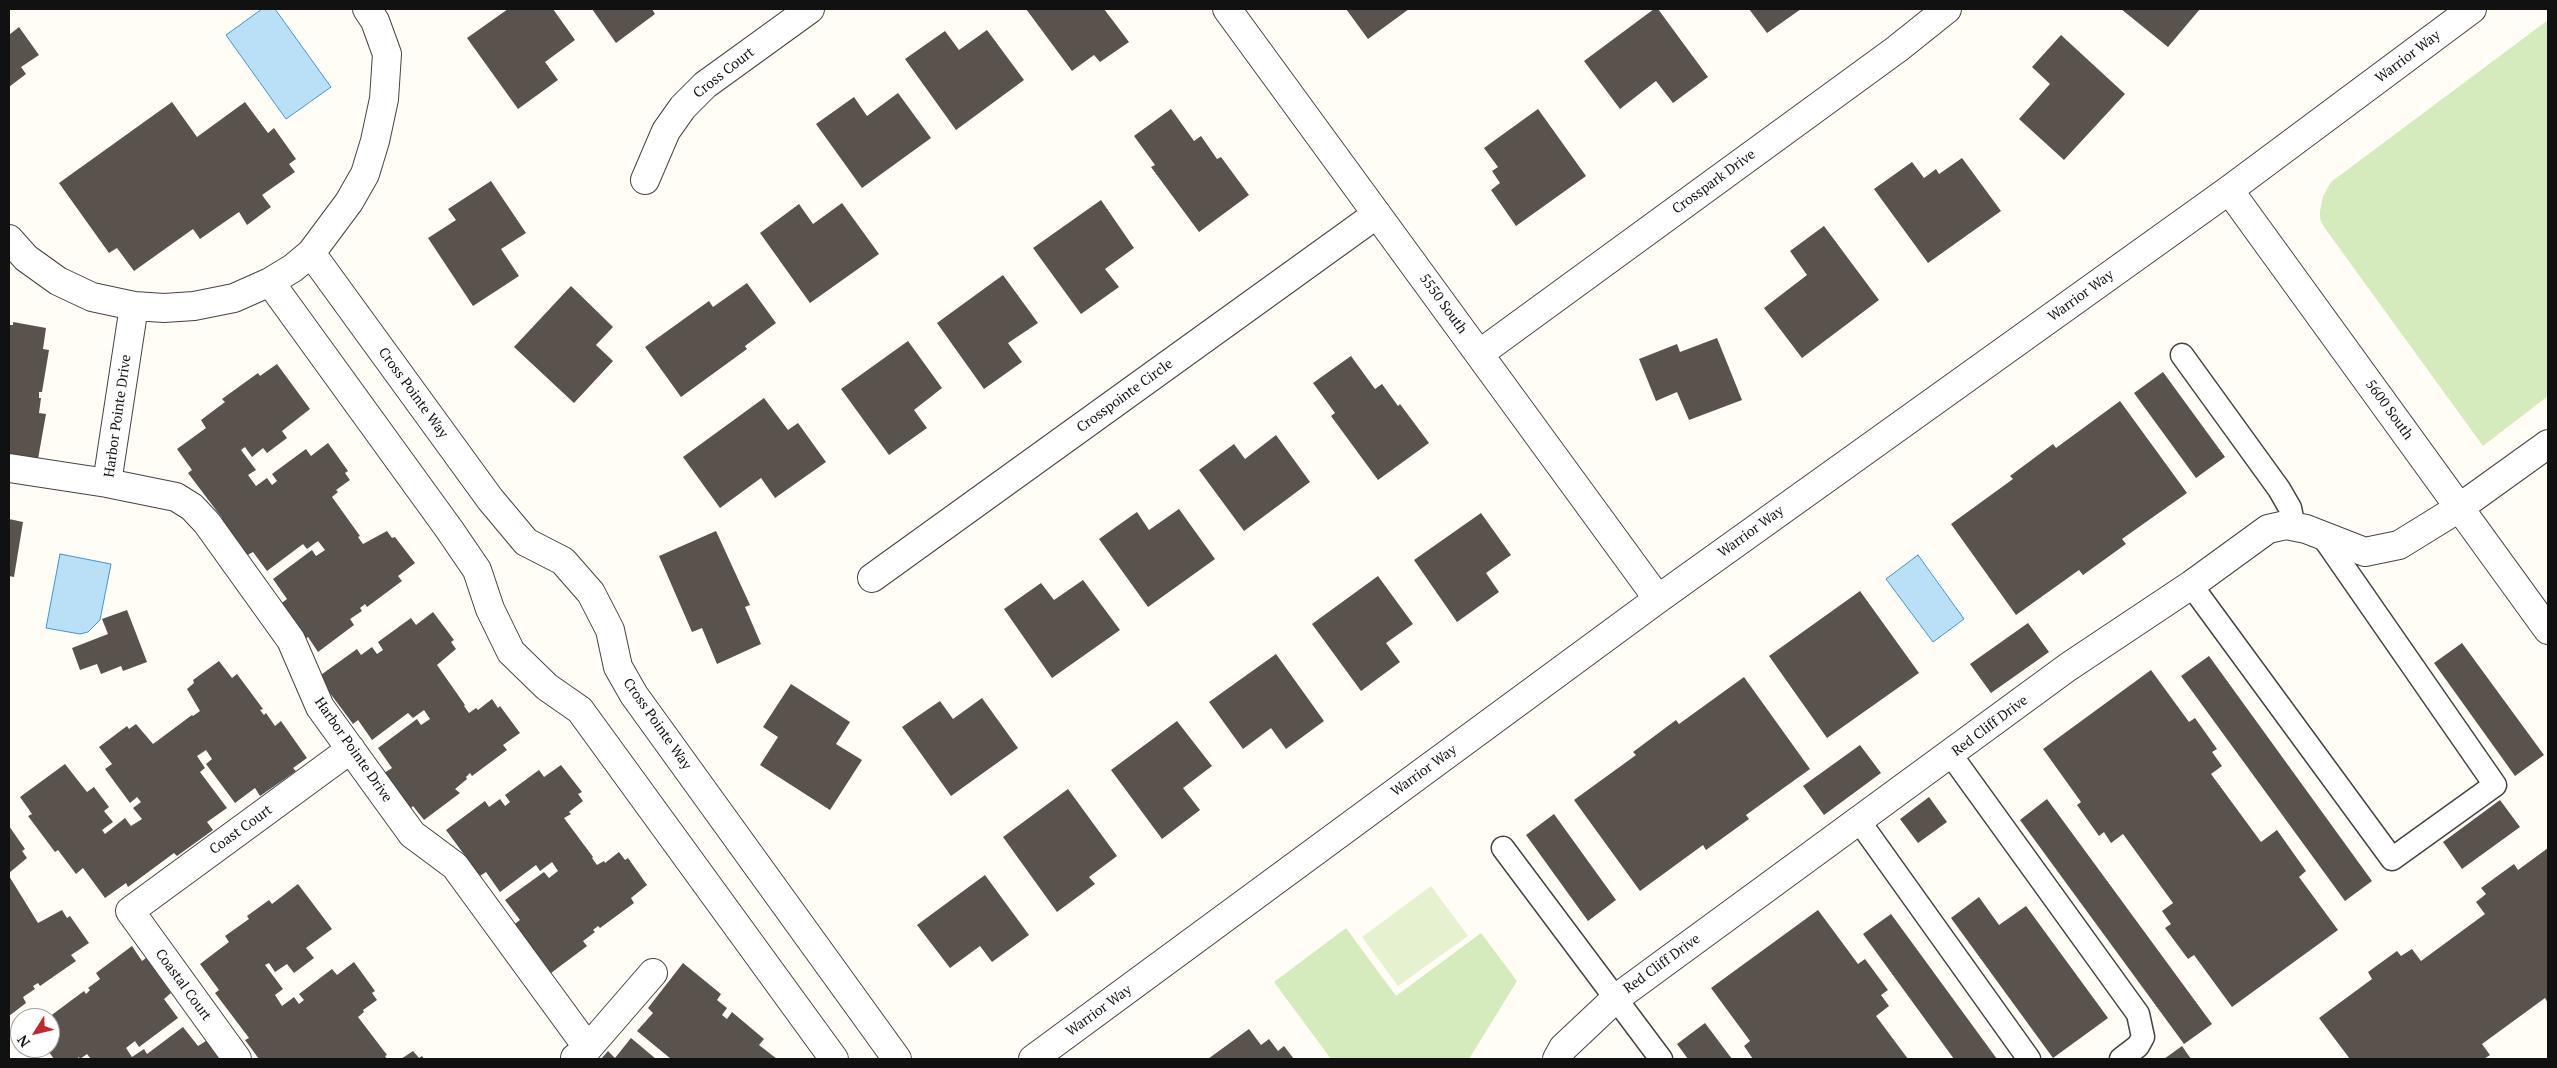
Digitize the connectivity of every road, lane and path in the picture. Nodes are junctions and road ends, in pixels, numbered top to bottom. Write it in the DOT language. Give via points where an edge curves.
graph roads {
  1 [pos="367,9"];
  2 [pos="810,9"];
  3 [pos="1227,9"];
  4 [pos="1947,9"];
  5 [pos="2472,9"];
  6 [pos="644,180"];
  7 [pos="2229,190"];
  8 [pos="1377,214"];
  9 [pos="9,239"];
  10 [pos="302,260"];
  11 [pos="270,282"];
  12 [pos="134,306"];
  13 [pos="1479,354"];
  14 [pos="2182,355"];
  15 [pos="2548,444"];
  16 [pos="9,468"];
  17 [pos="107,483"];
  18 [pos="2458,508"];
  19 [pos="2294,527"];
  20 [pos="2323,537"];
  21 [pos="872,578"];
  22 [pos="2191,585"];
  23 [pos="1658,599"];
  24 [pos="2548,630"];
  25 [pos="351,749"];
  26 [pos="1951,755"];
  27 [pos="1859,821"];
  28 [pos="1503,848"];
  29 [pos="130,912"];
  30 [pos="653,973"];
  31 [pos="1615,999"];
  32 [pos="581,1054"];
  33 [pos="237,1059"];
  34 [pos="834,1059"];
  35 [pos="897,1059"];
  36 [pos="1034,1059"];
  37 [pos="1557,1059"];
  38 [pos="1661,1059"];
  39 [pos="2029,1059"];
  40 [pos="2122,1059"];
  1 -- 10 [label="street" via="387,54 384,99 375,141 365,174 349,202"];
  2 -- 6 [label="street, Cross Court" via="705,85 683,107 666,131"];
  3 -- 8 [label="street, 5550 South"];
  4 -- 13 [label="street, Crosspark Drive"];
  5 -- 7 [label="street, Warrior Way"];
  7 -- 18 [label="street, 5600 South"];
  7 -- 23 [label="street, Warrior Way"];
  8 -- 13 [label="street, 5550 South"];
  8 -- 21 [label="street, Crosspointe Circle"];
  9 -- 12 [label="street" via="26,258 58,281 92,297"];
  10 -- 11 [label="street"];
  10 -- 35 [label="street, Cross Pointe Way" via="526,542 563,561 591,593 610,630 618,667 634,695"];
  11 -- 12 [label="street" via="234,298 194,306"];
  11 -- 34 [label="street" via="477,570 490,609 511,652 547,688 580,710"];
  12 -- 17 [label="street, Harbor Pointe Drive"];
  13 -- 23 [label="street, 5550 South"];
  14 -- 19 [label="lane" via="2278,489 2290,508"];
  15 -- 18 [label="street, Red Cliff Drive"];
  16 -- 17 [label="street"];
  17 -- 25 [label="street, Harbor Pointe Drive" via="176,497 192,507 291,640 320,706"];
  18 -- 20 [label="street, Red Cliff Drive" via="2399,545 2378,551 2366,552"];
  18 -- 24 [label="street, 5600 South"];
  19 -- 20 [label="street, Red Cliff Drive"];
  19 -- 22 [label="street, Red Cliff Drive" via="2286,525 2268,529"];
  20 -- 22 [label="lane" via="2495,785 2392,859"];
  22 -- 26 [label="street, Red Cliff Drive" via="2068,667"];
  23 -- 36 [label="street, Warrior Way"];
  25 -- 29 [label="street, Coast Court"];
  25 -- 32 [label="street, Harbor Pointe Drive" via="412,834 455,866"];
  26 -- 27 [label="street, Red Cliff Drive"];
  26 -- 40 [label="lane" via="2138,1014 2143,1037 2138,1046"];
  27 -- 31 [label="street, Red Cliff Drive"];
  27 -- 39 [label="lane"];
  28 -- 31 [label="lane"];
  29 -- 33 [label="street, Coastal Court"];
  30 -- 32 [label="street"];
  31 -- 37 [label="street, Red Cliff Drive" via="1563,1048"];
  31 -- 38 [label="lane"];
}
